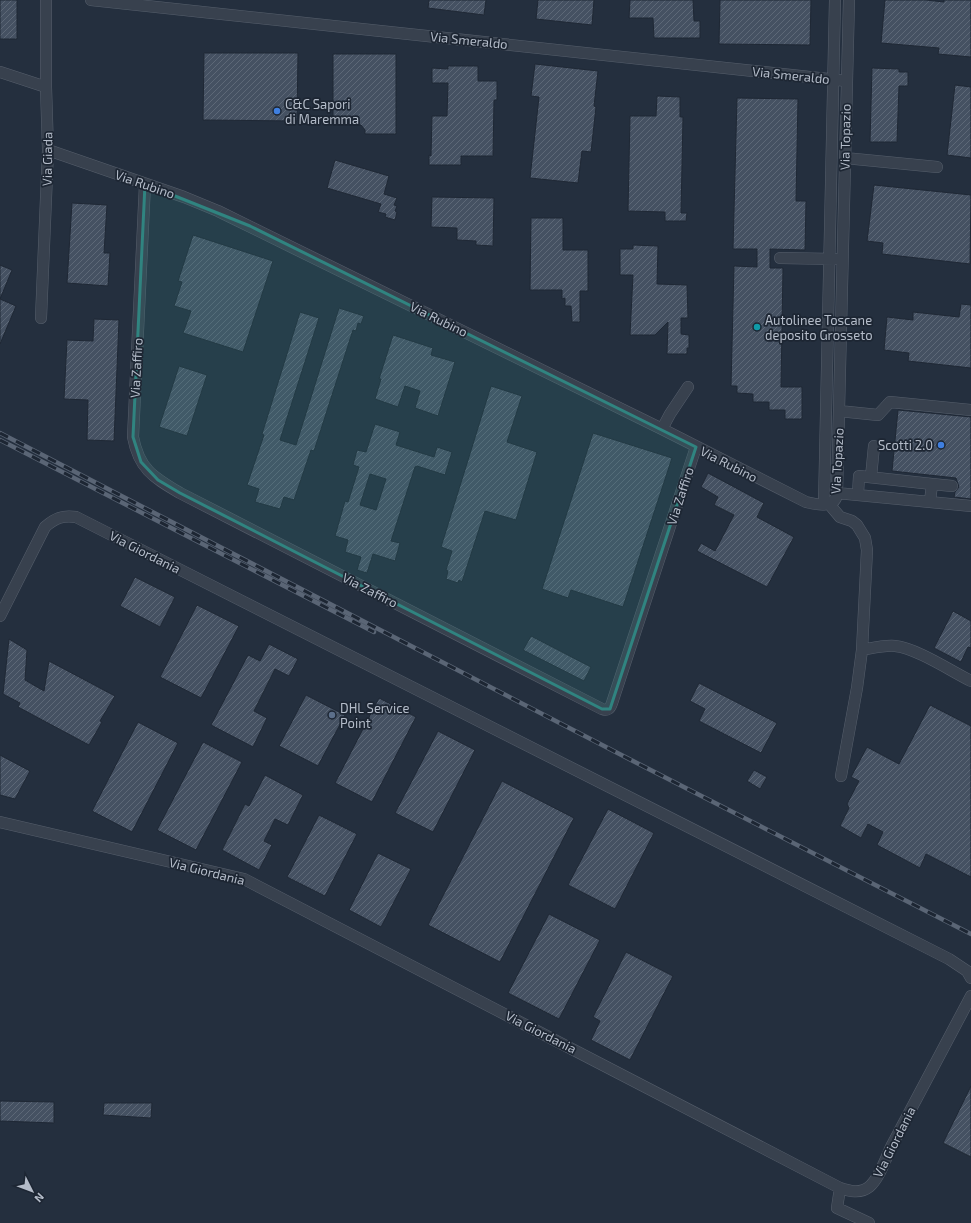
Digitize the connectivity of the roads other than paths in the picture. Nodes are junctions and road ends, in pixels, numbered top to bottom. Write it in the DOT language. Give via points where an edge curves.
graph roads {
  1 [pos="46,0"];
  2 [pos="91,0"];
  3 [pos="835,0"];
  4 [pos="849,0"];
  5 [pos="0,72"];
  6 [pos="833,79"];
  7 [pos="846,81"];
  8 [pos="46,87"];
  9 [pos="48,150"];
  10 [pos="845,158"];
  11 [pos="937,167"];
  12 [pos="145,184"];
  13 [pos="780,258"];
  14 [pos="829,259"];
  15 [pos="842,259"];
  16 [pos="41,318"];
  17 [pos="688,387"];
  18 [pos="971,410"];
  19 [pos="839,411"];
  20 [pos="662,429"];
  21 [pos="874,446"];
  22 [pos="696,447"];
  23 [pos="871,477"];
  24 [pos="932,484"];
  25 [pos="952,486"];
  26 [pos="837,492"];
  27 [pos="858,494"];
  28 [pos="930,502"];
  29 [pos="827,504"];
  30 [pos="971,506"];
  31 [pos="0,616"];
  32 [pos="862,650"];
  33 [pos="971,681"];
  34 [pos="841,776"];
  35 [pos="0,822"];
  36 [pos="971,978"];
  37 [pos="971,996"];
  38 [pos="840,1188"];
  39 [pos="869,1223"];
  1 -- 8 [label="street, Via Giada"];
  2 -- 6 [label="street, Via Smeraldo"];
  3 -- 6 [label="street, Via Topazio"];
  4 -- 7 [label="street, Via Topazio"];
  5 -- 8 [label="street"];
  6 -- 7 [label="street, Via Smeraldo"];
  6 -- 14 [label="street, Via Topazio"];
  7 -- 10 [label="street, Via Topazio"];
  8 -- 9 [label="street, Via Giada"];
  9 -- 12 [label="street, Via Rubino"];
  9 -- 16 [label="street, Via Giada"];
  10 -- 11 [label="street"];
  10 -- 15 [label="street, Via Topazio"];
  12 -- 20 [label="street, Via Rubino" via="238,220"];
  12 -- 22 [label="street, Via Zaffiro" via="133,437 141,462 158,480 180,493 602,709 610,709 612,704"];
  13 -- 14 [label="street"];
  14 -- 15 [label="street"];
  14 -- 29 [label="street, Via Topazio"];
  15 -- 19 [label="street, Via Topazio"];
  17 -- 20 [label="street"];
  18 -- 19 [label="street" via="890,402 878,415"];
  19 -- 26 [label="street, Via Topazio"];
  20 -- 22 [label="street, Via Rubino"];
  21 -- 23 [label="street"];
  22 -- 29 [label="street, Via Rubino" via="806,502"];
  23 -- 24 [label="street"];
  23 -- 27 [label="street" via="859,476"];
  24 -- 25 [label="street"];
  24 -- 28 [label="street"];
  26 -- 27 [label="street"];
  26 -- 29 [label="street, Via Topazio" via="835,500"];
  27 -- 28 [label="street"];
  28 -- 30 [label="street"];
  29 -- 32 [label="street" via="840,517 857,525 865,538 867,550"];
  31 -- 36 [label="street, Via Giordania" via="46,527 59,517 76,517 949,959 967,971"];
  32 -- 33 [label="street" via="884,646 909,649"];
  32 -- 34 [label="street"];
  35 -- 38 [label="street, Via Giordania" via="244,879"];
  37 -- 38 [label="street, Via Giordania" via="875,1180 868,1188 860,1191 851,1192"];
  38 -- 39 [label="street" via="837,1208"];
}
